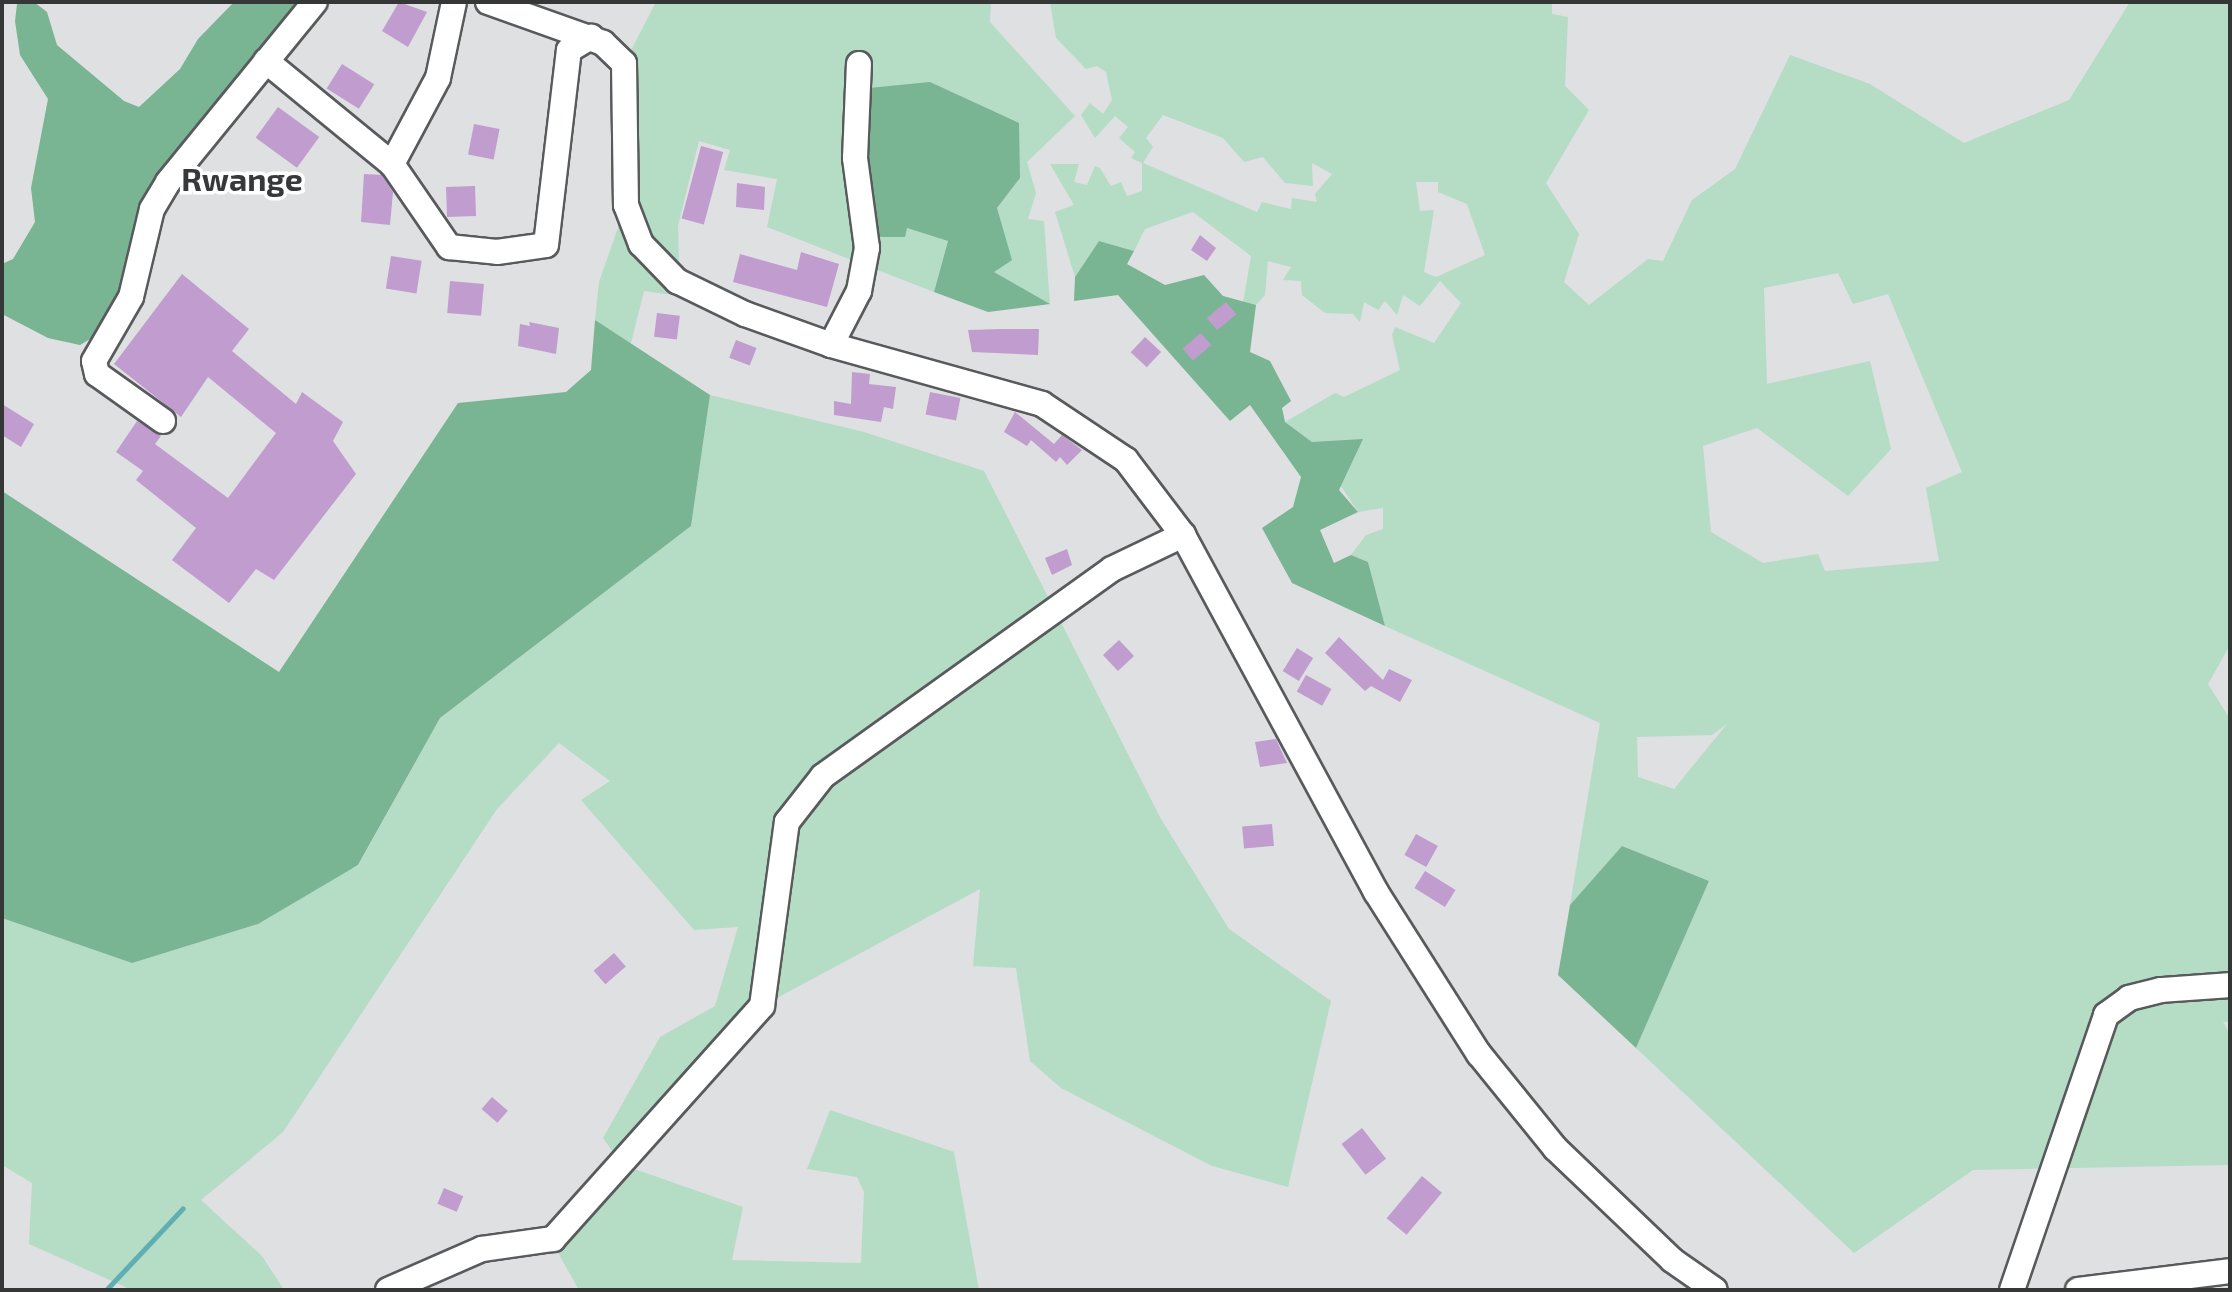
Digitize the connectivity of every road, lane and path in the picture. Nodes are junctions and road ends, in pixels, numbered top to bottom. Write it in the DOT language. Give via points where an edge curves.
graph roads {
  1 [pos="315,2"];
  2 [pos="454,2"];
  3 [pos="488,2"];
  4 [pos="591,37"];
  5 [pos="266,61"];
  6 [pos="859,64"];
  7 [pos="392,164"];
  8 [pos="831,345"];
  9 [pos="163,421"];
  10 [pos="1183,535"];
  11 [pos="2230,985"];
  12 [pos="2230,1271"];
  13 [pos="388,1290"];
  14 [pos="1715,1290"];
  15 [pos="2012,1290"];
  16 [pos="2078,1290"];
  1 -- 5 [label="street"];
  2 -- 7 [label="street" via="438,78"];
  3 -- 4 [label="street"];
  4 -- 7 [label="street" via="569,50 551,237 541,249 449,247"];
  4 -- 8 [label="street" via="624,64 626,205 650,256 677,281 745,314"];
  5 -- 7 [label="street"];
  5 -- 9 [label="street" via="156,201 131,297 94,361 97,374"];
  6 -- 8 [label="street" via="855,158 867,248 859,291"];
  8 -- 10 [label="street" via="1032,401 1069,417 1126,460"];
  10 -- 13 [label="street" via="1112,569 823,776 787,822 764,1004 553,1239 482,1249"];
  10 -- 14 [label="street" via="1376,892 1479,1054 1555,1148 1672,1260"];
  11 -- 15 [label="street" via="2161,990 2129,998 2106,1015"];
  12 -- 16 [label="street"];
}
